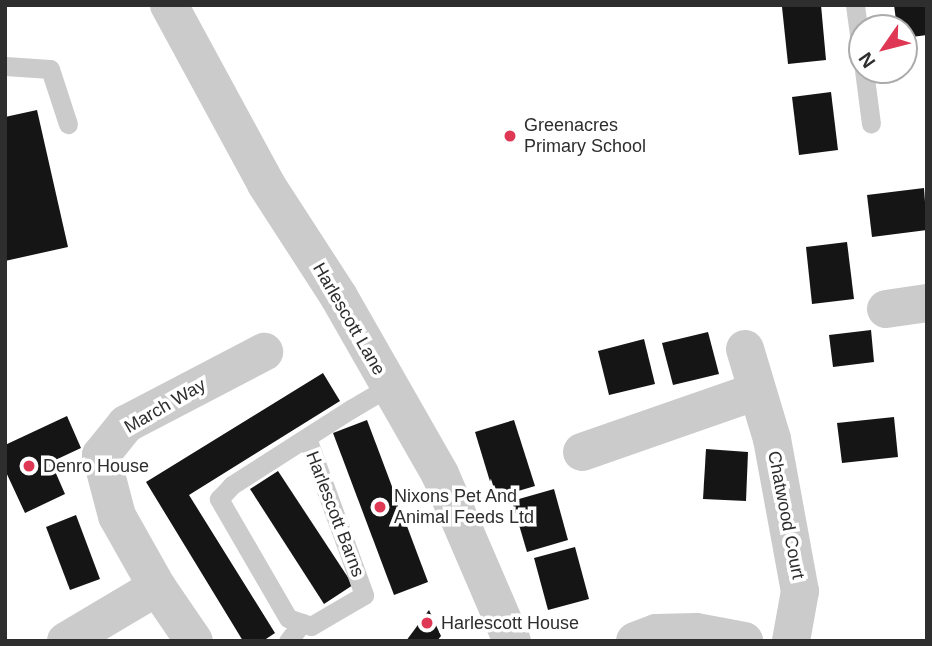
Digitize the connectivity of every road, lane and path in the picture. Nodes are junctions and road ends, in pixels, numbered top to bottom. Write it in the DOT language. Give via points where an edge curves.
graph roads {
  1 [pos="169,5"];
  2 [pos="5,66"];
  3 [pos="866,84"];
  4 [pos="68,124"];
  5 [pos="871,124"];
  6 [pos="927,303"];
  7 [pos="886,309"];
  8 [pos="746,349"];
  9 [pos="264,352"];
  10 [pos="388,387"];
  11 [pos="757,391"];
  12 [pos="307,438"];
  13 [pos="582,452"];
  14 [pos="157,587"];
  15 [pos="302,622"];
  16 [pos="738,640"];
  17 [pos="66,641"];
  18 [pos="194,641"];
  19 [pos="288,641"];
  20 [pos="512,641"];
  21 [pos="635,641"];
  22 [pos="791,641"];
  1 -- 10 [label="street, Harlescott Lane" via="266,184 339,297"];
  2 -- 4 [label="lane" via="50,69"];
  3 -- 5 [label="lane"];
  6 -- 7 [label="street"];
  8 -- 11 [label="street, Chatwood Court"];
  9 -- 14 [label="street, March Way" via="126,424 101,455 117,516"];
  10 -- 12 [label="lane, Harlescott Barns"];
  10 -- 20 [label="street, Harlescott Lane" via="440,474"];
  11 -- 13 [label="street"];
  11 -- 22 [label="street, Chatwood Court" via="772,439 800,591"];
  12 -- 15 [label="lane, Harlescott Barns" via="364,595 312,626"];
  12 -- 15 [label="lane, Harlescott Barns" via="232,485 219,499 288,618"];
  14 -- 17 [label="street"];
  14 -- 18 [label="street"];
  15 -- 19 [label="lane"];
  16 -- 21 [label="street" via="683,632 656,633"];
}
